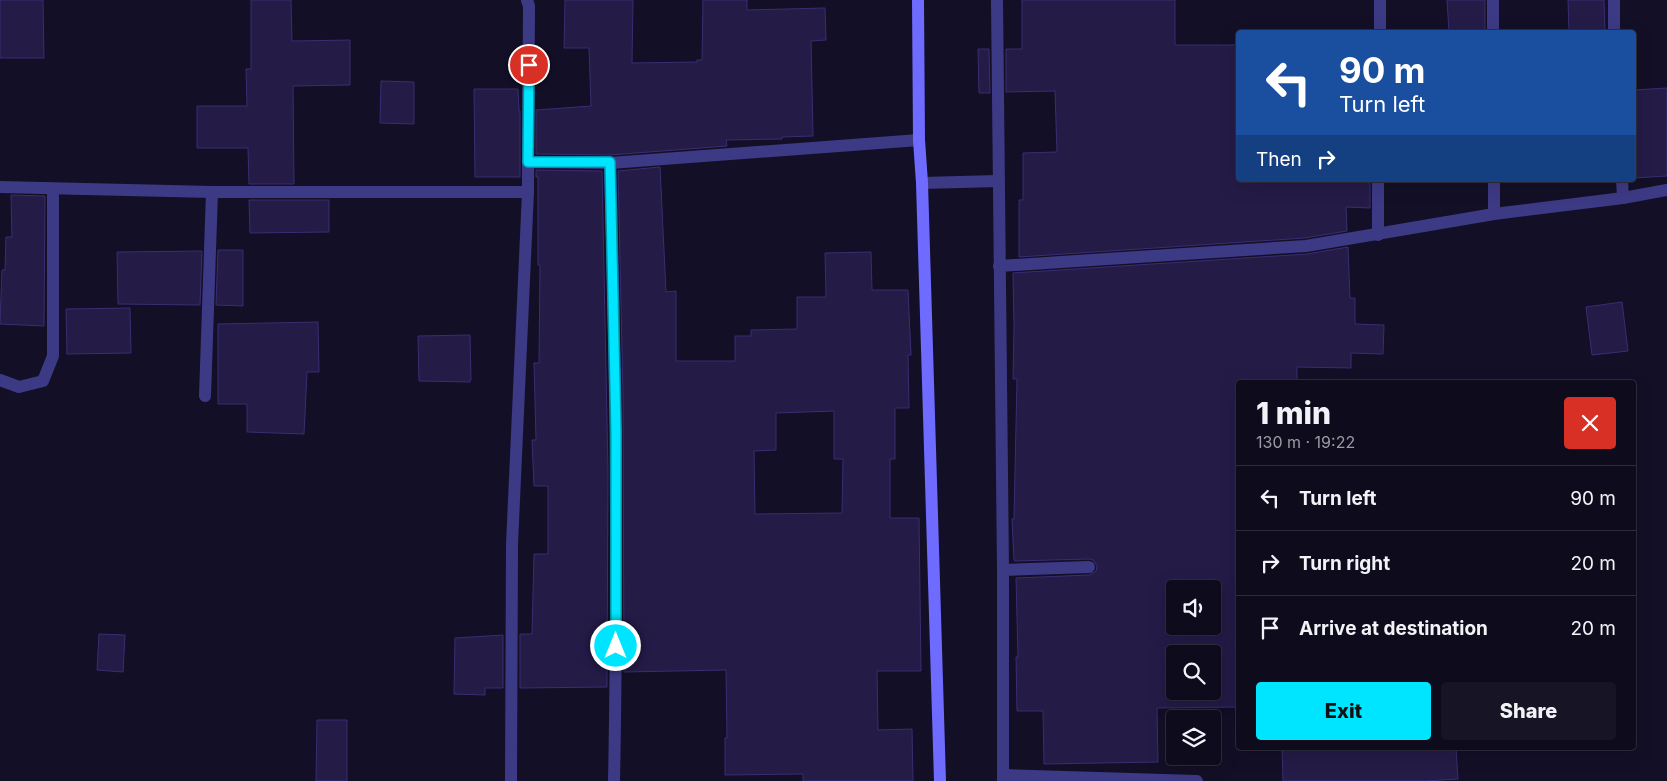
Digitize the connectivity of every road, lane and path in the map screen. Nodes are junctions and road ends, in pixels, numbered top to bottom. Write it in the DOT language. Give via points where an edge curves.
graph roads {
  1 [pos="527,0"];
  2 [pos="918,0"];
  3 [pos="996,0"];
  4 [pos="1380,0"];
  5 [pos="1493,0"];
  6 [pos="1614,0"];
  7 [pos="1380,30"];
  8 [pos="1493,30"];
  9 [pos="1614,30"];
  10 [pos="919,140"];
  11 [pos="528,162"];
  12 [pos="610,162"];
  13 [pos="992,181"];
  14 [pos="1378,182"];
  15 [pos="1494,182"];
  16 [pos="1622,182"];
  17 [pos="922,183"];
  18 [pos="0,187"];
  19 [pos="53,189"];
  20 [pos="1667,190"];
  21 [pos="212,192"];
  22 [pos="528,192"];
  23 [pos="1623,198"];
  24 [pos="1494,214"];
  25 [pos="1378,235"];
  26 [pos="999,266"];
  27 [pos="0,380"];
  28 [pos="205,396"];
  29 [pos="1089,567"];
  30 [pos="1003,570"];
  31 [pos="1003,778"];
  32 [pos="511,781"];
  33 [pos="614,781"];
  34 [pos="940,781"];
  35 [pos="1198,781"];
  1 -- 11 [label="street"];
  2 -- 10 [label="street"];
  3 -- 13 [label="street"];
  4 -- 7 [label="street"];
  5 -- 8 [label="street"];
  6 -- 9 [label="street"];
  10 -- 12 [label="street"];
  10 -- 17 [label="street"];
  11 -- 12 [label="street"];
  11 -- 22 [label="street"];
  12 -- 33 [label="street" via="616,431"];
  13 -- 17 [label="street"];
  13 -- 26 [label="street"];
  14 -- 25 [label="street"];
  15 -- 24 [label="street"];
  16 -- 23 [label="street"];
  17 -- 34 [label="street"];
  18 -- 19 [label="street"];
  19 -- 21 [label="street"];
  19 -- 27 [label="street" via="53,356 43,381 19,387"];
  20 -- 23 [label="street"];
  21 -- 22 [label="street"];
  21 -- 28 [label="street"];
  22 -- 32 [label="street" via="512,544"];
  23 -- 24 [label="street"];
  24 -- 25 [label="street"];
  25 -- 26 [label="street" via="1306,246"];
  26 -- 30 [label="street"];
  29 -- 30 [label="street"];
  30 -- 31 [label="street"];
  31 -- 35 [label="street"];
}
